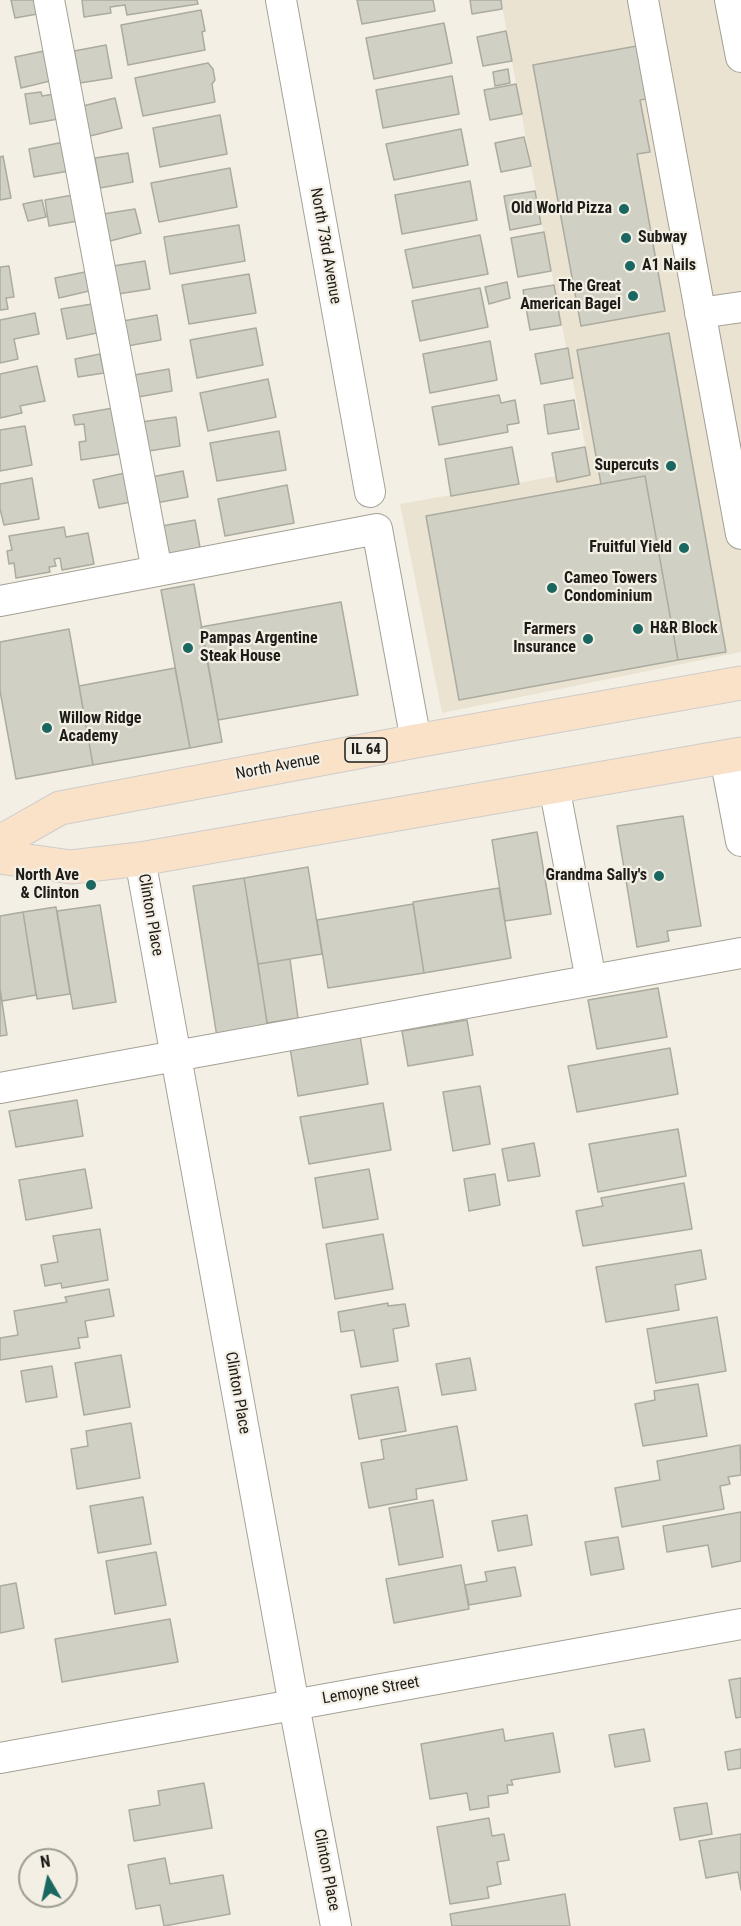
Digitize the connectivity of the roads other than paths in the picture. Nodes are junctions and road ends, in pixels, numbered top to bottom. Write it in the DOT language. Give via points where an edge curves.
graph roads {
  1 [pos="49,0"];
  2 [pos="281,0"];
  3 [pos="643,0"];
  4 [pos="730,0"];
  5 [pos="741,57"];
  6 [pos="741,307"];
  7 [pos="700,313"];
  8 [pos="370,492"];
  9 [pos="741,534"];
  10 [pos="158,571"];
  11 [pos="0,601"];
  12 [pos="741,683"];
  13 [pos="416,741"];
  14 [pos="733,756"];
  15 [pos="554,786"];
  16 [pos="741,841"];
  17 [pos="0,842"];
  18 [pos="0,857"];
  19 [pos="140,859"];
  20 [pos="741,953"];
  21 [pos="591,980"];
  22 [pos="175,1056"];
  23 [pos="0,1088"];
  24 [pos="741,1623"];
  25 [pos="294,1705"];
  26 [pos="0,1758"];
  27 [pos="336,1926"];
  1 -- 10 [label="street"];
  2 -- 8 [label="street, North 73rd Avenue"];
  3 -- 7 [label="street"];
  4 -- 5 [label="street"];
  6 -- 7 [label="street"];
  7 -- 9 [label="street"];
  10 -- 11 [label="street"];
  10 -- 13 [label="street" via="377,529"];
  12 -- 13 [label="main road, North Avenue / IL 64"];
  13 -- 17 [label="main road, North Avenue / IL 64" via="60,808"];
  14 -- 15 [label="main road"];
  14 -- 16 [label="street"];
  15 -- 19 [label="main road"];
  15 -- 21 [label="street"];
  18 -- 19 [label="main road" via="71,867"];
  19 -- 22 [label="street, Clinton Place"];
  20 -- 21 [label="street"];
  21 -- 22 [label="street"];
  22 -- 23 [label="street"];
  22 -- 25 [label="street, Clinton Place"];
  24 -- 25 [label="street, Lemoyne Street"];
  25 -- 26 [label="street, Lemoyne Street"];
  25 -- 27 [label="street, Clinton Place"];
}
